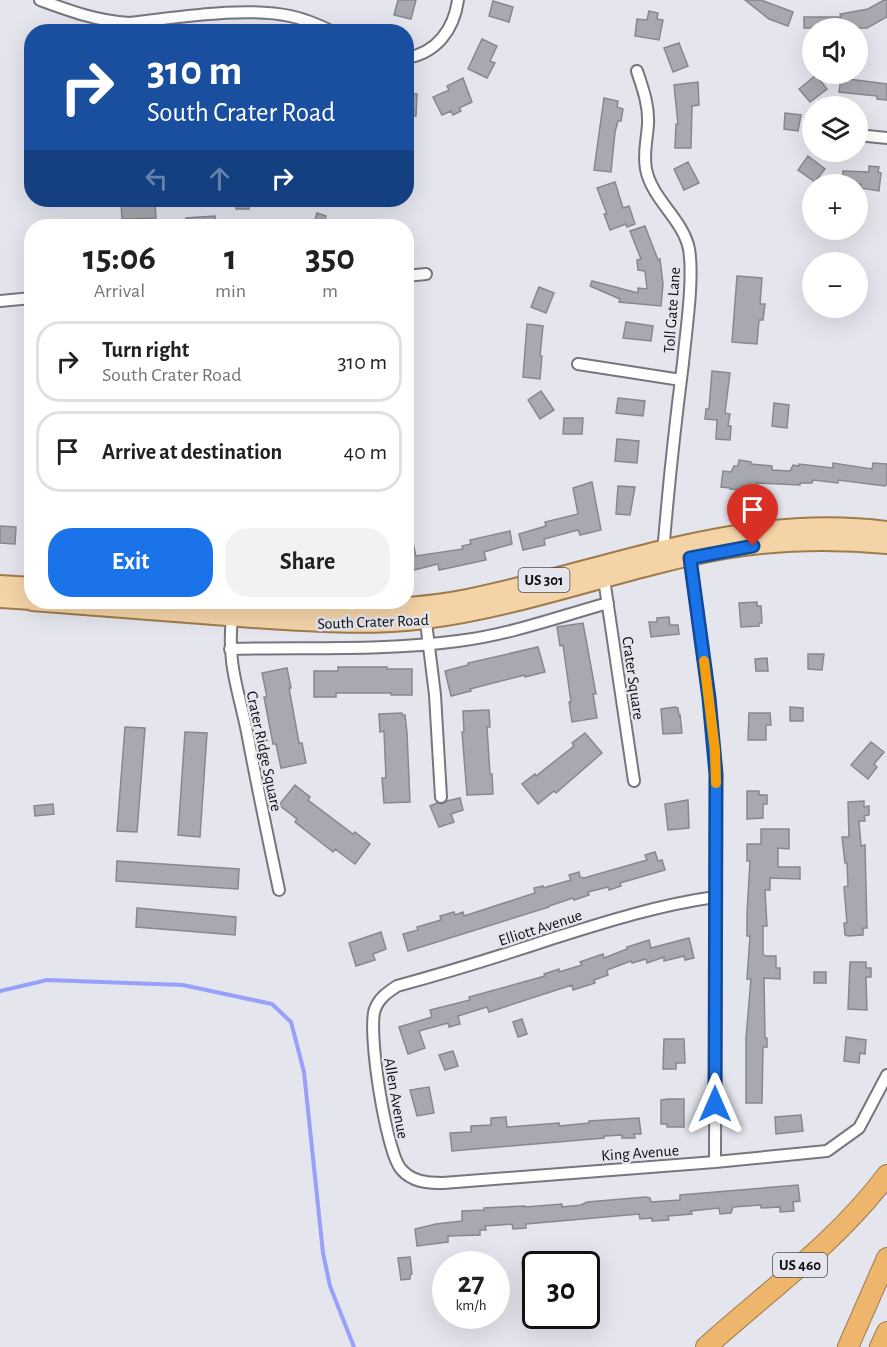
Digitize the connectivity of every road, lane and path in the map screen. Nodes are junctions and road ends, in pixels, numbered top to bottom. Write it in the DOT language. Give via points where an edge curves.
graph roads {
  1 [pos="40,0"];
  2 [pos="76,0"];
  3 [pos="458,0"];
  4 [pos="72,12"];
  5 [pos="312,24"];
  6 [pos="414,55"];
  7 [pos="637,71"];
  8 [pos="868,136"];
  9 [pos="887,138"];
  10 [pos="426,274"];
  11 [pos="414,275"];
  12 [pos="24,299"];
  13 [pos="0,301"];
  14 [pos="578,364"];
  15 [pos="681,380"];
  16 [pos="887,530"];
  17 [pos="887,546"];
  18 [pos="689,550"];
  19 [pos="663,556"];
  20 [pos="604,579"];
  21 [pos="0,584"];
  22 [pos="24,586"];
  23 [pos="0,599"];
  24 [pos="24,601"];
  25 [pos="608,603"];
  26 [pos="120,609"];
  27 [pos="330,609"];
  28 [pos="424,612"];
  29 [pos="232,618"];
  30 [pos="428,645"];
  31 [pos="230,649"];
  32 [pos="634,781"];
  33 [pos="441,797"];
  34 [pos="279,890"];
  35 [pos="715,897"];
  36 [pos="380,999"];
  37 [pos="887,1075"];
  38 [pos="715,1162"];
  39 [pos="887,1175"];
  40 [pos="428,1183"];
  41 [pos="887,1258"];
  42 [pos="887,1332"];
  43 [pos="706,1347"];
  44 [pos="848,1347"];
  45 [pos="880,1347"];
  1 -- 4 [label="street"];
  2 -- 4 [label="street"];
  3 -- 6 [label="street" via="445,35 425,52"];
  4 -- 5 [label="street" via="110,22 270,13"];
  7 -- 15 [label="street, Toll Gate Lane" via="648,110 646,172 683,234 689,255"];
  8 -- 9 [label="street"];
  10 -- 11 [label="street"];
  12 -- 13 [label="street"];
  14 -- 15 [label="street"];
  15 -- 19 [label="street, Toll Gate Lane"];
  16 -- 18 [label="main road, South Crater Road / US 301" via="823,526 771,529 734,533"];
  17 -- 18 [label="main road, South Crater Road / US 301" via="835,542"];
  18 -- 19 [label="main road, South Crater Road / US 301"];
  18 -- 35 [label="street" via="715,750"];
  19 -- 20 [label="main road, South Crater Road / US 301"];
  19 -- 28 [label="main road, South Crater Road / US 301" via="466,598"];
  20 -- 25 [label="street, Crater Square"];
  20 -- 28 [label="main road, South Crater Road / US 301" via="505,605"];
  21 -- 22 [label="main road"];
  23 -- 24 [label="main road, South Crater Road / US 301"];
  25 -- 30 [label="street" via="502,632"];
  25 -- 32 [label="street, Crater Square"];
  26 -- 29 [label="main road, South Crater Road / US 301"];
  27 -- 28 [label="main road, South Crater Road / US 301"];
  28 -- 29 [label="main road, South Crater Road / US 301" via="349,624"];
  28 -- 30 [label="street"];
  29 -- 31 [label="street, Crater Ridge Square"];
  30 -- 31 [label="street"];
  30 -- 33 [label="street"];
  31 -- 34 [label="street, Crater Ridge Square"];
  35 -- 36 [label="street, Elliott Avenue" via="675,902 620,917 397,986"];
  35 -- 38 [label="street"];
  36 -- 40 [label="street, Allen Avenue" via="372,1019 372,1037 390,1146 405,1173"];
  37 -- 38 [label="street, King Avenue" via="859,1128 827,1151"];
  38 -- 40 [label="street, King Avenue"];
  39 -- 43 [label="highway, US 460" via="859,1210"];
  41 -- 44 [label="highway"];
  42 -- 45 [label="highway"];
}
